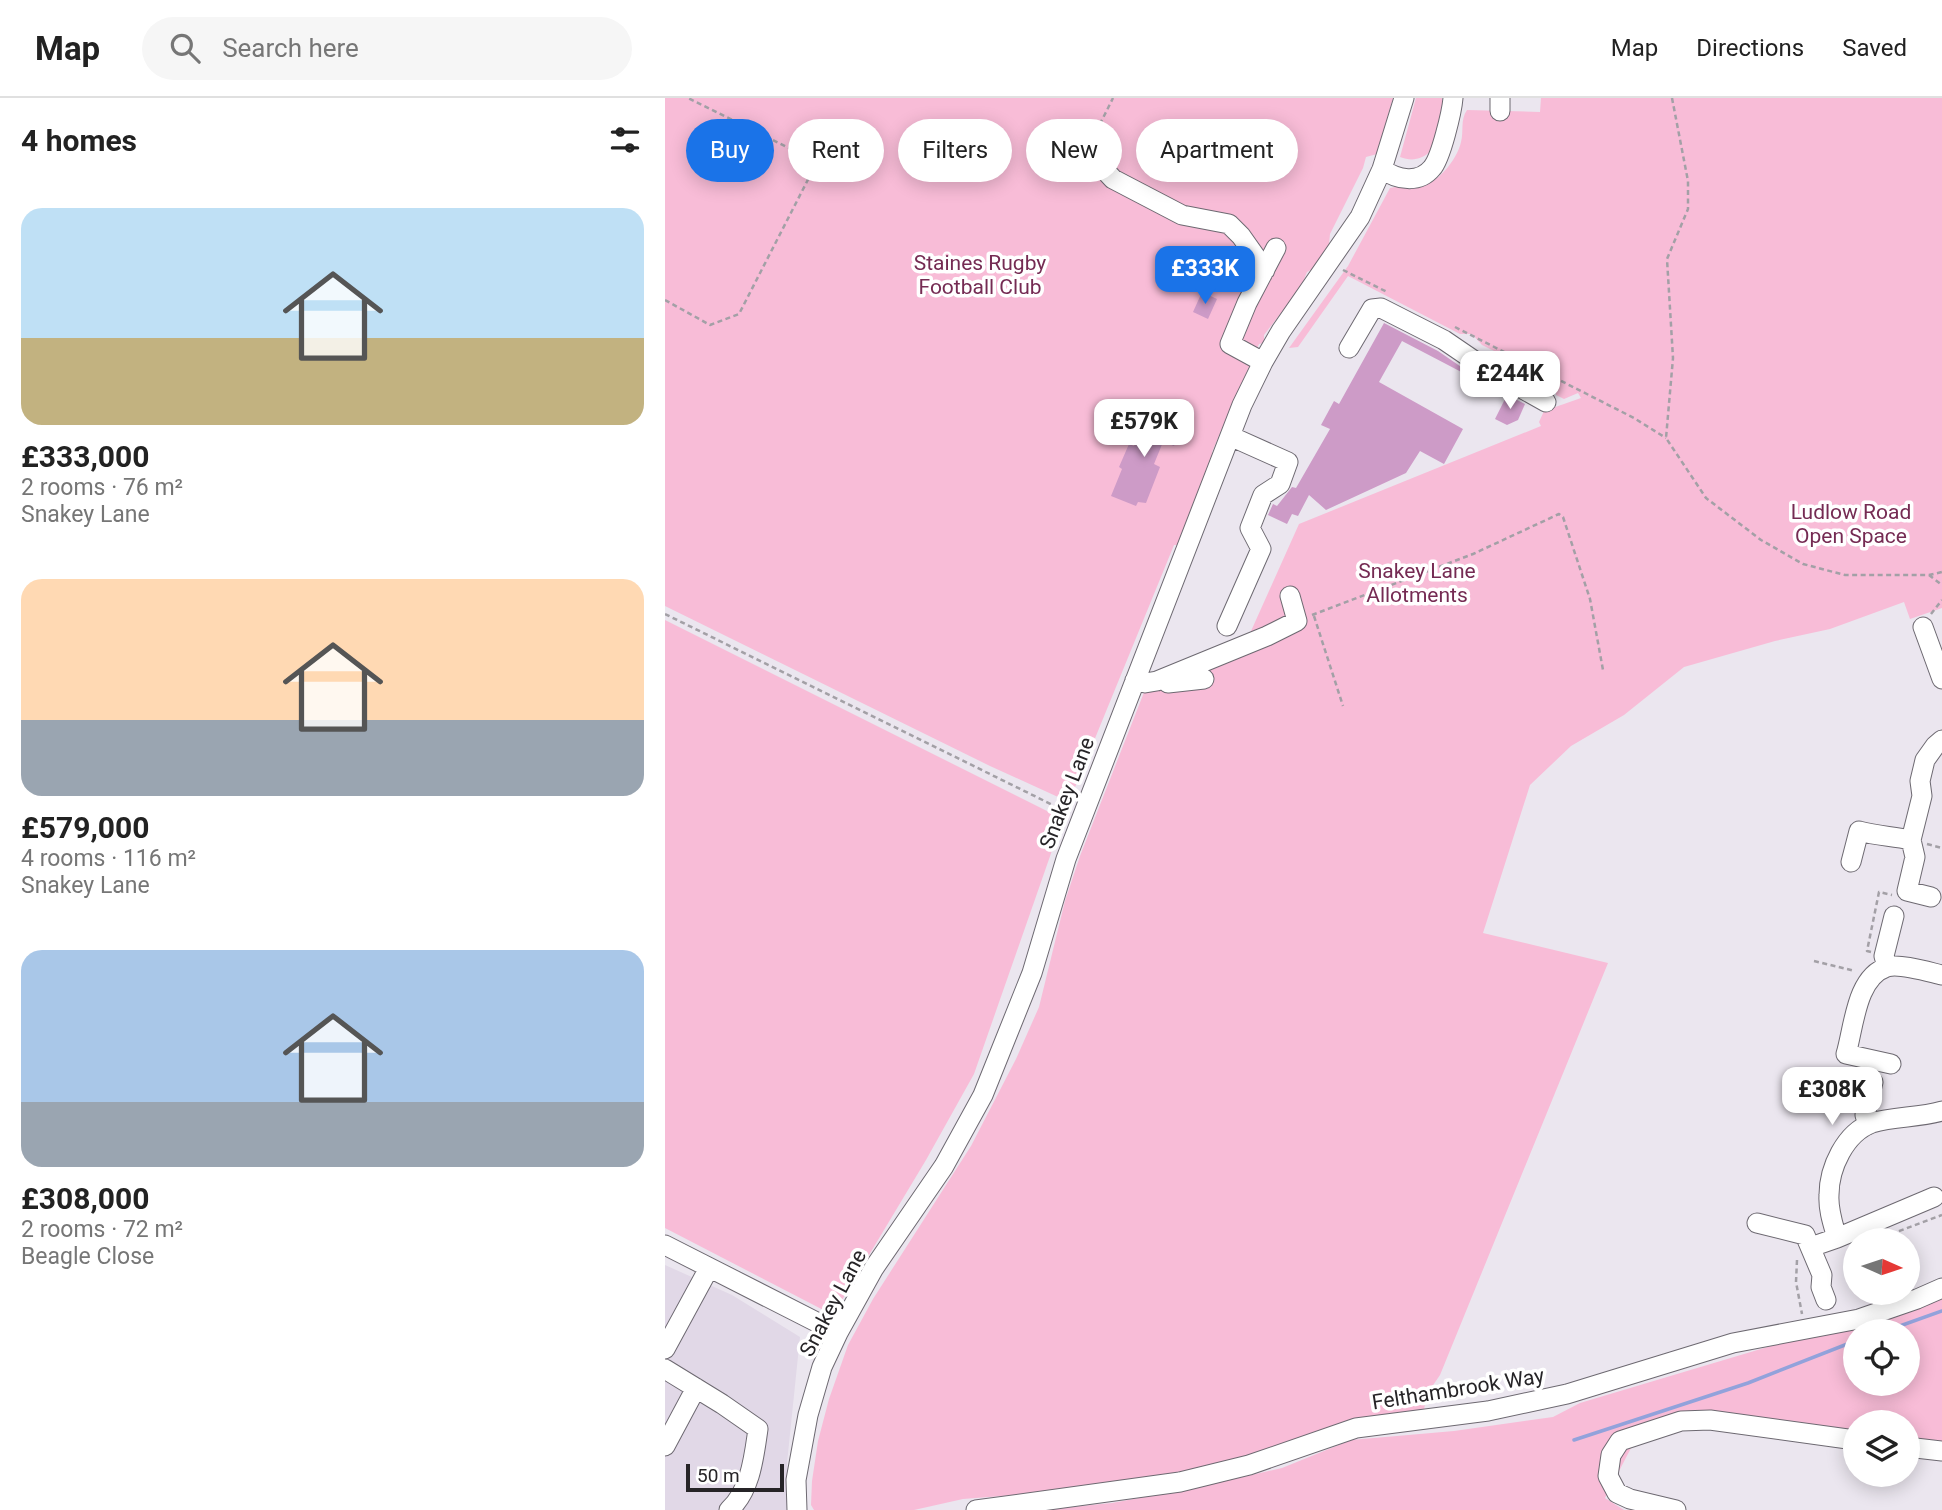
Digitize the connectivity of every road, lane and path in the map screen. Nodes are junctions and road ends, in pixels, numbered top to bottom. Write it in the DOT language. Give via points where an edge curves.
graph roads {
  1 [pos="688,98"];
  2 [pos="1113,98"];
  3 [pos="1404,98"];
  4 [pos="1453,98"];
  5 [pos="1672,98"];
  6 [pos="1102,119"];
  7 [pos="1382,169"];
  8 [pos="1119,182"];
  9 [pos="1276,248"];
  10 [pos="1265,270"];
  11 [pos="1344,271"];
  12 [pos="1393,295"];
  13 [pos="665,300"];
  14 [pos="1453,326"];
  15 [pos="1349,348"];
  16 [pos="1263,362"];
  17 [pos="1546,402"];
  18 [pos="1230,436"];
  19 [pos="1666,438"];
  20 [pos="1942,572"];
  21 [pos="1929,575"];
  22 [pos="1942,586"];
  23 [pos="1290,596"];
  24 [pos="1942,600"];
  25 [pos="665,614"];
  26 [pos="1305,618"];
  27 [pos="1227,626"];
  28 [pos="1927,626"];
  29 [pos="1603,670"];
  30 [pos="1942,678"];
  31 [pos="1204,679"];
  32 [pos="1135,680"];
  33 [pos="1157,681"];
  34 [pos="1343,706"];
  35 [pos="1942,740"];
  36 [pos="1081,819"];
  37 [pos="1910,840"];
  38 [pos="1851,862"];
  39 [pos="1931,897"];
  40 [pos="1895,916"];
  41 [pos="1814,961"];
  42 [pos="1879,972"];
  43 [pos="1942,975"];
  44 [pos="1846,1054"];
  45 [pos="1891,1064"];
  46 [pos="1786,1077"];
  47 [pos="1873,1082"];
  48 [pos="1837,1088"];
  49 [pos="1942,1111"];
  50 [pos="1867,1120"];
  51 [pos="1938,1206"];
  52 [pos="1757,1223"];
  53 [pos="1898,1228"];
  54 [pos="1837,1238"];
  55 [pos="665,1245"];
  56 [pos="1812,1250"];
  57 [pos="709,1268"];
  58 [pos="1942,1288"];
  59 [pos="1826,1300"];
  60 [pos="1805,1328"];
  61 [pos="838,1333"];
  62 [pos="665,1349"];
  63 [pos="665,1369"];
  64 [pos="696,1388"];
  65 [pos="1843,1438"];
  66 [pos="665,1446"];
  67 [pos="1920,1448"];
  68 [pos="1942,1451"];
  69 [pos="732,1509"];
  70 [pos="797,1510"];
  71 [pos="977,1510"];
  72 [pos="1676,1510"];
  1 -- 13 [label="path" via="817,162 739,314 710,325"];
  2 -- 6 [label="path"];
  3 -- 7 [label="street, Snakey Lane"];
  4 -- 7 [label="street" via="1433,167 1416,179 1393,176"];
  5 -- 19 [label="path" via="1688,181 1688,209 1667,259 1673,358"];
  7 -- 16 [label="street, Snakey Lane" via="1360,217"];
  8 -- 10 [label="street" via="1181,215 1229,224"];
  9 -- 10 [label="street"];
  10 -- 16 [label="street" via="1230,344"];
  11 -- 12 [label="path"];
  14 -- 19 [label="path"];
  15 -- 17 [label="street" via="1372,309 1381,307"];
  16 -- 18 [label="street, Snakey Lane"];
  18 -- 27 [label="street" via="1288,462 1280,484 1263,495 1250,528 1261,549"];
  18 -- 32 [label="street, Snakey Lane"];
  19 -- 21 [label="path" via="1706,498 1761,540 1803,564 1846,575"];
  20 -- 21 [label="path"];
  21 -- 22 [label="path"];
  23 -- 26 [label="street"];
  24 -- 28 [label="path" via="1931,612"];
  25 -- 36 [label="path"];
  26 -- 29 [label="path" via="1473,554 1559,514 1590,599"];
  26 -- 33 [label="street"];
  26 -- 34 [label="path"];
  28 -- 30 [label="street"];
  31 -- 33 [label="street"];
  32 -- 33 [label="street"];
  32 -- 36 [label="street, Snakey Lane"];
  35 -- 37 [label="street" via="1925,760 1922,796"];
  36 -- 61 [label="street, Snakey Lane" via="1032,973 983,1095 944,1166 874,1268"];
  37 -- 38 [label="street" via="1859,831"];
  37 -- 39 [label="street" via="1915,857 1907,891"];
  40 -- 42 [label="street"];
  41 -- 42 [label="path"];
  42 -- 43 [label="street" via="1896,966"];
  42 -- 44 [label="street" via="1861,992"];
  44 -- 45 [label="street"];
  44 -- 48 [label="path"];
  46 -- 48 [label="path"];
  47 -- 50 [label="street"];
  48 -- 50 [label="path" via="1843,1090 1845,1109"];
  49 -- 50 [label="street"];
  50 -- 54 [label="street" via="1843,1146 1828,1193"];
  51 -- 53 [label="path"];
  51 -- 54 [label="street" via="1889,1215"];
  52 -- 56 [label="street" via="1805,1235"];
  54 -- 56 [label="street"];
  55 -- 57 [label="street"];
  56 -- 59 [label="street"];
  56 -- 60 [label="path" via="1795,1260"];
  57 -- 61 [label="street"];
  57 -- 62 [label="street"];
  58 -- 60 [label="street, Felthambrook Way" via="1859,1319"];
  60 -- 71 [label="street, Felthambrook Way" via="1733,1343 1567,1394 1356,1428 1249,1465 1180,1482"];
  61 -- 70 [label="street, Snakey Lane" via="808,1415 796,1480"];
  63 -- 64 [label="street"];
  64 -- 66 [label="street"];
  64 -- 69 [label="street" via="758,1429 753,1467"];
  65 -- 72 [label="street" via="1710,1420 1681,1421 1620,1441 1611,1455 1608,1476 1617,1493"];
  67 -- 68 [label="street"];
}
